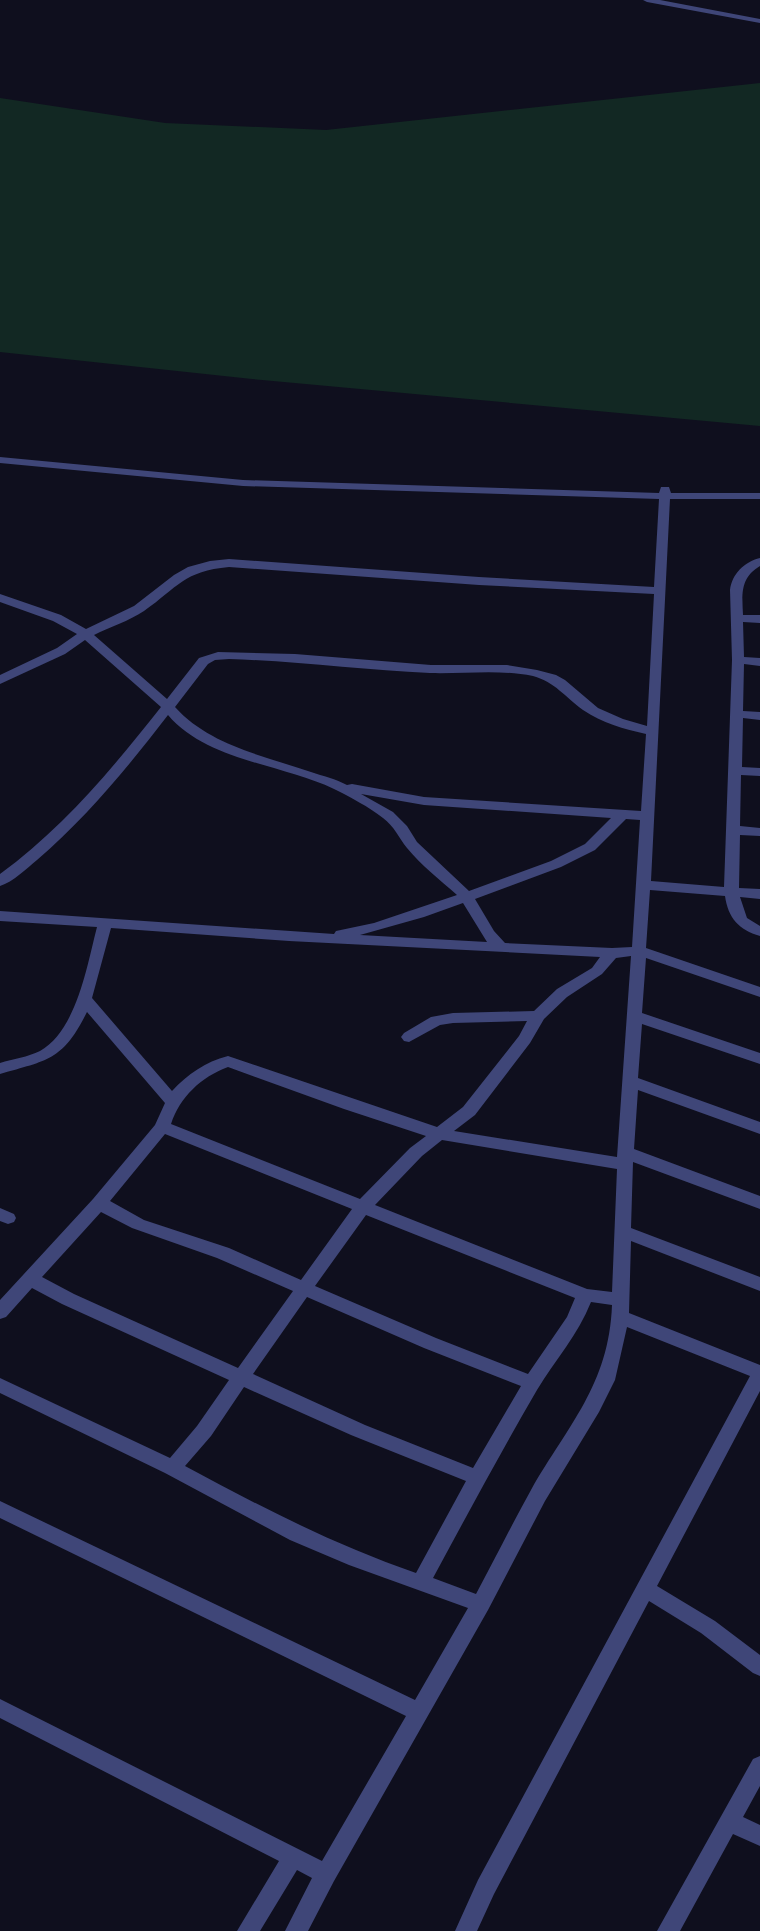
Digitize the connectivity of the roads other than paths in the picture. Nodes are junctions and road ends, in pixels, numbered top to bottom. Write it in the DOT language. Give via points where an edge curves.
graph roads {
  1 [pos="647,0"];
  2 [pos="684,0"];
  3 [pos="677,5"];
  4 [pos="760,20"];
  5 [pos="0,460"];
  6 [pos="541,491"];
  7 [pos="760,495"];
  8 [pos="665,498"];
  9 [pos="760,562"];
  10 [pos="660,590"];
  11 [pos="0,598"];
  12 [pos="737,618"];
  13 [pos="760,619"];
  14 [pos="86,634"];
  15 [pos="738,660"];
  16 [pos="760,662"];
  17 [pos="0,680"];
  18 [pos="168,707"];
  19 [pos="737,714"];
  20 [pos="760,716"];
  21 [pos="653,732"];
  22 [pos="734,770"];
  23 [pos="760,772"];
  24 [pos="338,786"];
  25 [pos="622,815"];
  26 [pos="647,816"];
  27 [pos="733,830"];
  28 [pos="760,832"];
  29 [pos="0,881"];
  30 [pos="644,885"];
  31 [pos="731,892"];
  32 [pos="760,894"];
  33 [pos="466,896"];
  34 [pos="0,916"];
  35 [pos="105,924"];
  36 [pos="760,931"];
  37 [pos="322,938"];
  38 [pos="502,948"];
  39 [pos="640,951"];
  40 [pos="612,953"];
  41 [pos="760,992"];
  42 [pos="84,998"];
  43 [pos="538,1016"];
  44 [pos="636,1016"];
  45 [pos="409,1037"];
  46 [pos="760,1059"];
  47 [pos="0,1068"];
  48 [pos="632,1082"];
  49 [pos="173,1102"];
  50 [pos="162,1127"];
  51 [pos="760,1128"];
  52 [pos="439,1134"];
  53 [pos="626,1158"];
  54 [pos="99,1203"];
  55 [pos="760,1204"];
  56 [pos="363,1207"];
  57 [pos="624,1232"];
  58 [pos="30,1279"];
  59 [pos="760,1284"];
  60 [pos="305,1289"];
  61 [pos="585,1295"];
  62 [pos="619,1299"];
  63 [pos="0,1312"];
  64 [pos="620,1317"];
  65 [pos="760,1373"];
  66 [pos="242,1376"];
  67 [pos="532,1384"];
  68 [pos="0,1385"];
  69 [pos="172,1469"];
  70 [pos="476,1478"];
  71 [pos="0,1509"];
  72 [pos="421,1582"];
  73 [pos="645,1589"];
  74 [pos="481,1604"];
  75 [pos="760,1667"];
  76 [pos="0,1708"];
  77 [pos="420,1713"];
  78 [pos="10,1721"];
  79 [pos="760,1766"];
  80 [pos="730,1822"];
  81 [pos="760,1836"];
  82 [pos="292,1859"];
  83 [pos="326,1874"];
  84 [pos="248,1931"];
  85 [pos="296,1931"];
  86 [pos="466,1931"];
  87 [pos="668,1931"];
  1 -- 3 [label="street"];
  2 -- 3 [label="street"];
  3 -- 4 [label="street"];
  5 -- 6 [label="street" via="243,483"];
  6 -- 8 [label="street"];
  6 -- 8 [label="street" via="629,488"];
  7 -- 8 [label="street"];
  7 -- 8 [label="street"];
  8 -- 10 [label="street"];
  9 -- 12 [label="street" via="743,572 737,582"];
  10 -- 14 [label="street" via="230,563 192,570 138,609"];
  10 -- 21 [label="street"];
  11 -- 14 [label="street" via="57,618"];
  12 -- 13 [label="street"];
  12 -- 15 [label="street"];
  14 -- 17 [label="street" via="61,651"];
  14 -- 18 [label="street"];
  15 -- 16 [label="street"];
  15 -- 19 [label="street"];
  18 -- 21 [label="street" via="206,659 269,656 534,673 561,683 595,712"];
  18 -- 24 [label="street" via="181,722 220,745"];
  18 -- 29 [label="street" via="91,802 25,864"];
  19 -- 20 [label="street"];
  19 -- 22 [label="street"];
  21 -- 26 [label="street"];
  22 -- 23 [label="street"];
  22 -- 27 [label="street"];
  24 -- 25 [label="street" via="424,801"];
  24 -- 33 [label="street" via="388,815 412,845"];
  25 -- 26 [label="street"];
  25 -- 33 [label="street" via="590,846 556,864"];
  26 -- 30 [label="street"];
  27 -- 28 [label="street"];
  27 -- 31 [label="street"];
  30 -- 31 [label="street"];
  30 -- 39 [label="street"];
  31 -- 32 [label="street"];
  31 -- 36 [label="street" via="739,919"];
  33 -- 37 [label="street" via="376,927"];
  33 -- 38 [label="street" via="488,934"];
  34 -- 35 [label="street"];
  35 -- 37 [label="street"];
  35 -- 42 [label="street"];
  37 -- 38 [label="street"];
  38 -- 40 [label="street"];
  39 -- 40 [label="street"];
  39 -- 41 [label="street"];
  39 -- 44 [label="street"];
  40 -- 43 [label="street" via="597,971 562,993"];
  42 -- 47 [label="street" via="75,1022 50,1052"];
  42 -- 49 [label="street"];
  43 -- 45 [label="street" via="453,1018 436,1021"];
  43 -- 52 [label="street" via="525,1039 469,1111"];
  44 -- 46 [label="street"];
  44 -- 48 [label="street"];
  48 -- 51 [label="street"];
  48 -- 53 [label="street"];
  49 -- 50 [label="street"];
  49 -- 52 [label="street" via="207,1069 228,1060"];
  50 -- 54 [label="street"];
  50 -- 56 [label="street"];
  52 -- 53 [label="street"];
  52 -- 56 [label="street" via="416,1152"];
  53 -- 55 [label="street"];
  53 -- 57 [label="street"];
  54 -- 58 [label="street"];
  54 -- 60 [label="street" via="138,1224 222,1253"];
  56 -- 60 [label="street"];
  56 -- 61 [label="street"];
  57 -- 59 [label="street"];
  57 -- 62 [label="street"];
  58 -- 63 [label="street"];
  58 -- 66 [label="street"];
  60 -- 66 [label="street"];
  60 -- 67 [label="street"];
  61 -- 62 [label="street"];
  61 -- 67 [label="street" via="576,1320"];
  62 -- 64 [label="street"];
  64 -- 65 [label="street"];
  64 -- 74 [label="street" via="614,1356 593,1407 538,1494"];
  65 -- 73 [label="street"];
  66 -- 69 [label="street" via="204,1431"];
  66 -- 70 [label="street" via="358,1430"];
  67 -- 70 [label="street"];
  68 -- 69 [label="street"];
  69 -- 72 [label="street" via="314,1542"];
  70 -- 72 [label="street"];
  71 -- 77 [label="street"];
  72 -- 74 [label="street"];
  73 -- 75 [label="street" via="708,1628"];
  73 -- 86 [label="street" via="486,1887"];
  74 -- 77 [label="street"];
  76 -- 78 [label="street"];
  77 -- 83 [label="street"];
  78 -- 82 [label="street"];
  79 -- 80 [label="street"];
  80 -- 81 [label="street"];
  80 -- 87 [label="street"];
  82 -- 83 [label="street"];
  82 -- 84 [label="street"];
  83 -- 85 [label="street"];
}
